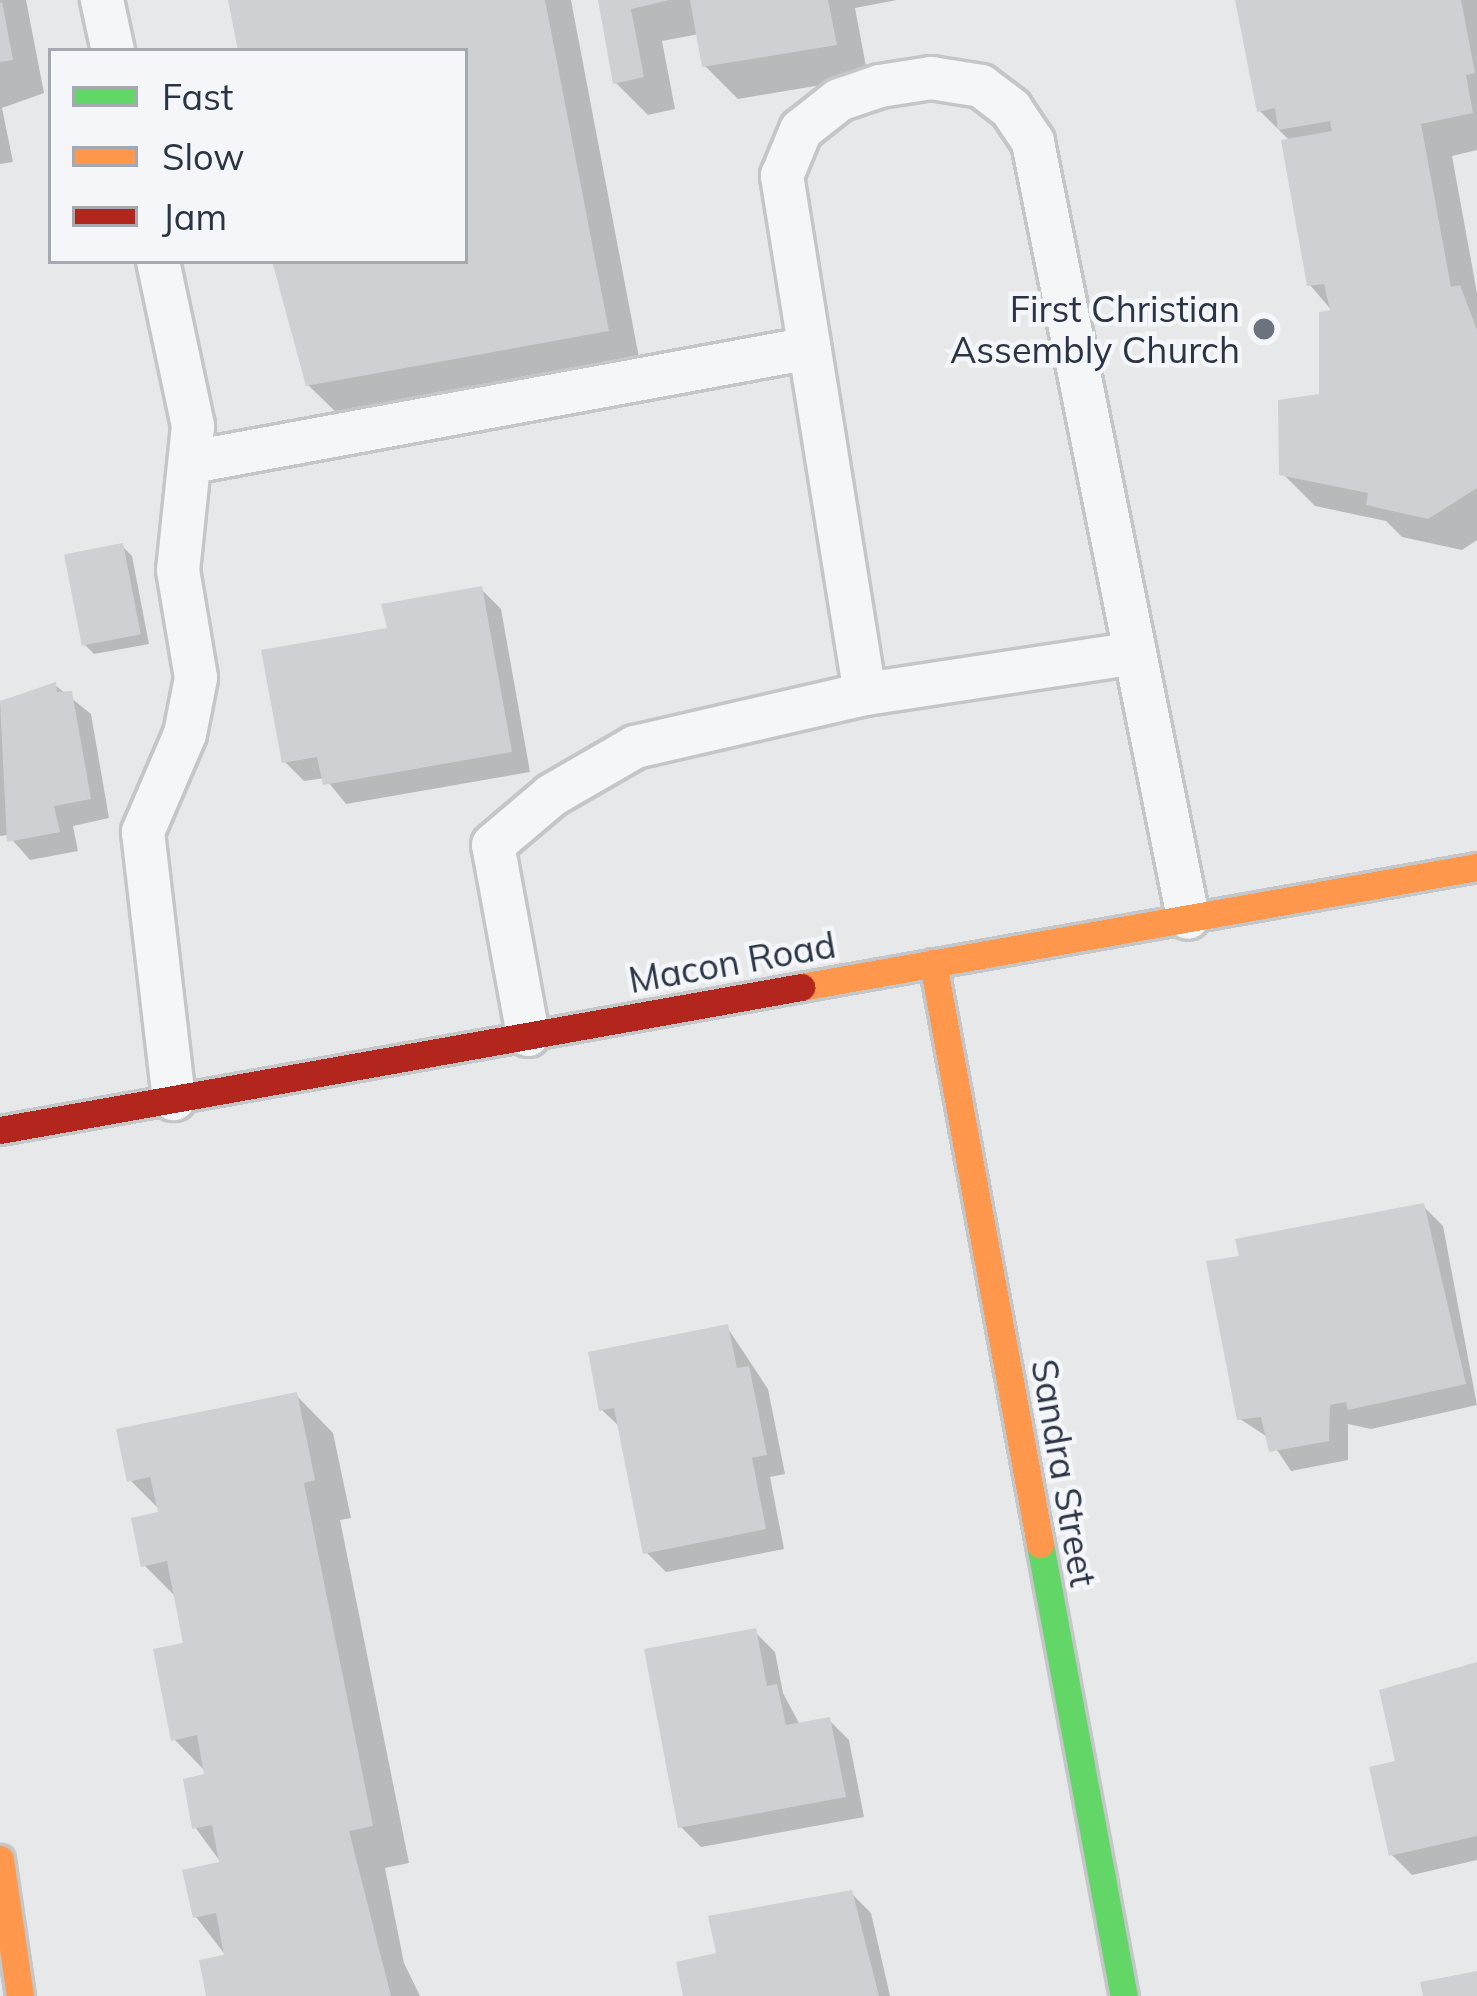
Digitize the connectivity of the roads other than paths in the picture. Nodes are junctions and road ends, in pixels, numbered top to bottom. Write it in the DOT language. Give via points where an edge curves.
graph roads {
  1 [pos="102,0"];
  2 [pos="112,48"];
  3 [pos="159,264"];
  4 [pos="810,347"];
  5 [pos="192,462"];
  6 [pos="1136,653"];
  7 [pos="865,694"];
  8 [pos="1477,867"];
  9 [pos="1188,917"];
  10 [pos="933,963"];
  11 [pos="528,1035"];
  12 [pos="174,1099"];
  13 [pos="0,1130"];
  14 [pos="0,1859"];
  15 [pos="20,1996"];
  16 [pos="1124,1996"];
  1 -- 2 [label="lane"];
  3 -- 5 [label="lane" via="193,426"];
  4 -- 5 [label="lane"];
  4 -- 6 [label="lane" via="782,176 801,130 839,100 880,86 931,79 981,86 1011,109 1033,142"];
  4 -- 7 [label="lane"];
  5 -- 12 [label="lane" via="179,513 178,570 196,678 185,734 143,832"];
  6 -- 7 [label="lane"];
  6 -- 9 [label="lane"];
  7 -- 11 [label="lane" via="635,747 552,795 493,844"];
  8 -- 9 [label="main road, Macon Road"];
  9 -- 10 [label="main road, Macon Road"];
  10 -- 11 [label="main road, Macon Road"];
  10 -- 16 [label="main road, Sandra Street"];
  11 -- 12 [label="main road, Macon Road"];
  12 -- 13 [label="main road, Macon Road"];
  14 -- 15 [label="main road"];
}
